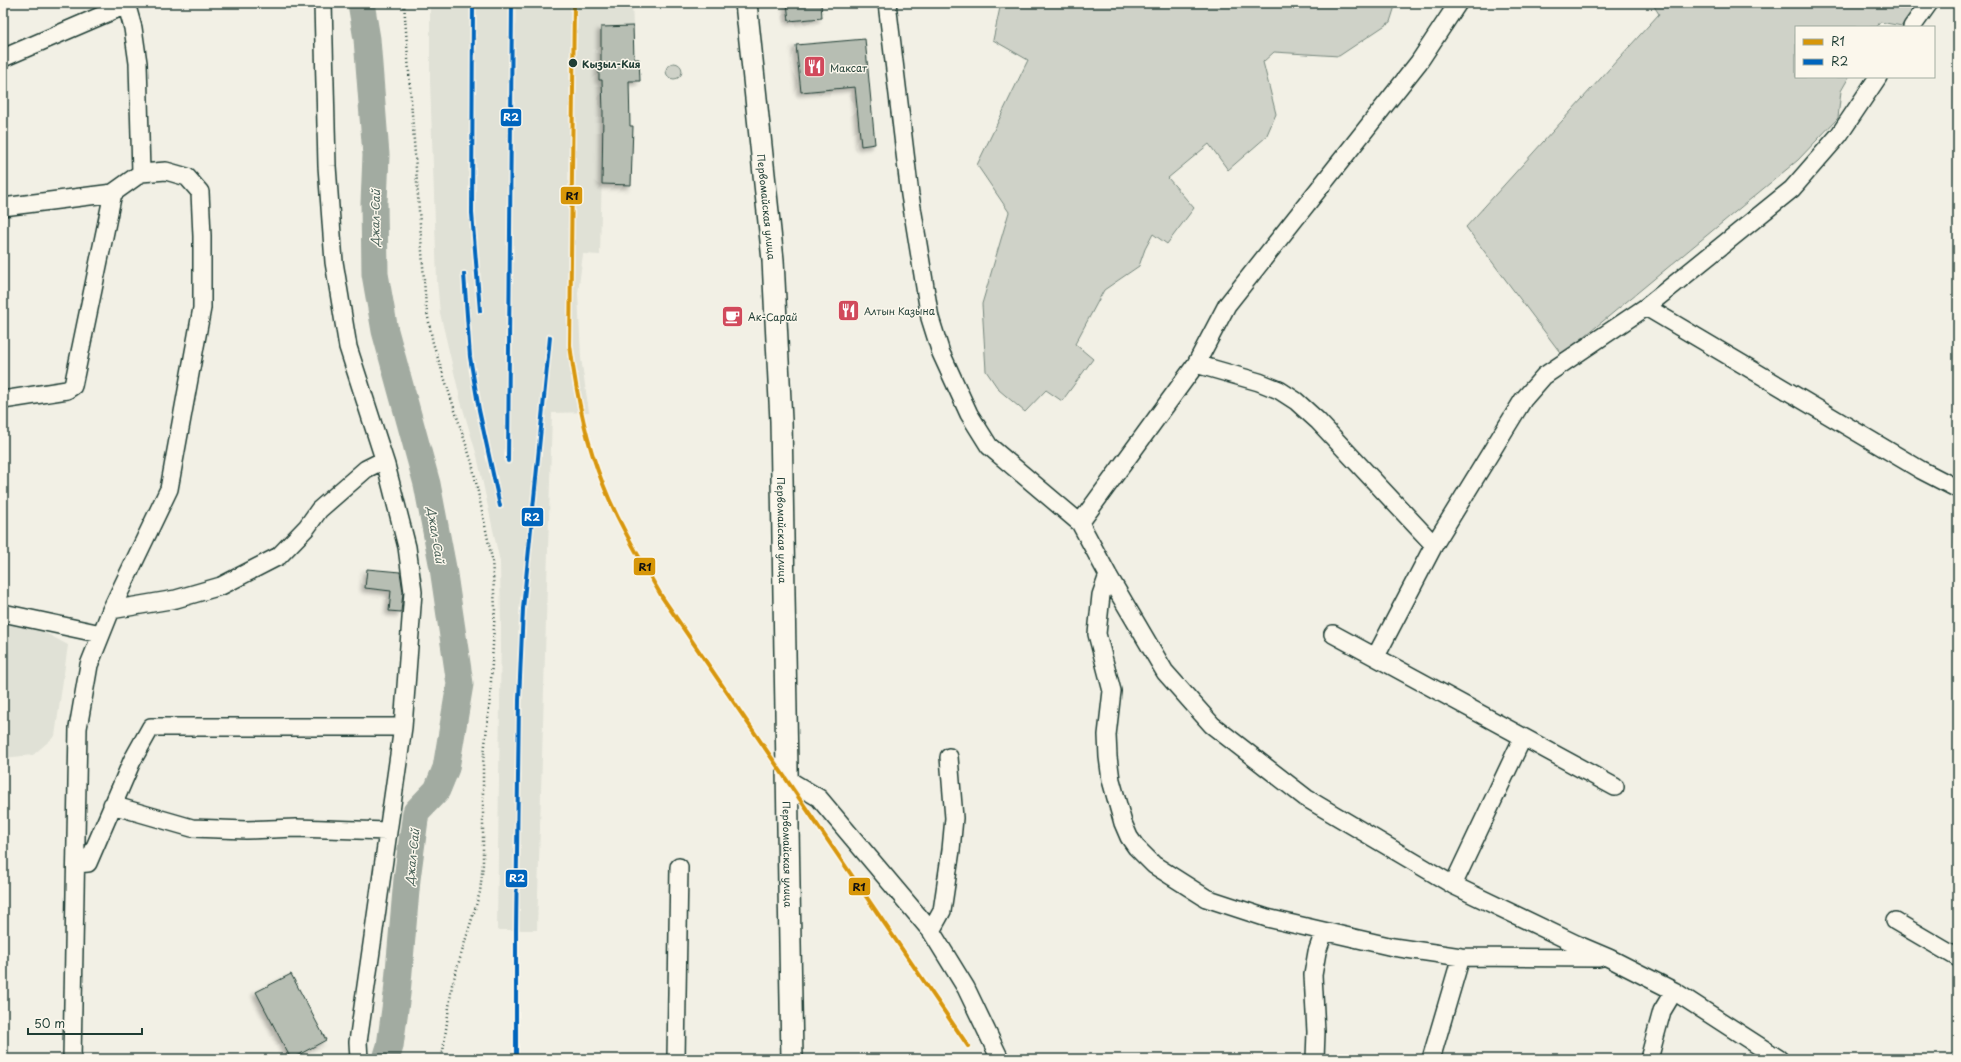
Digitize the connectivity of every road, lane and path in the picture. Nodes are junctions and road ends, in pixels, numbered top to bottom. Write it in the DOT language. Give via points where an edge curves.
graph roads {
  1 [pos="323,3"];
  2 [pos="404,3"];
  3 [pos="746,3"];
  4 [pos="887,3"];
  5 [pos="1458,3"];
  6 [pos="1929,3"];
  7 [pos="126,4"];
  8 [pos="1913,26"];
  9 [pos="3,58"];
  10 [pos="1877,78"];
  11 [pos="141,173"];
  12 [pos="113,193"];
  13 [pos="3,207"];
  14 [pos="1646,307"];
  15 [pos="1196,364"];
  16 [pos="3,400"];
  17 [pos="384,460"];
  18 [pos="1958,489"];
  19 [pos="1080,523"];
  20 [pos="1434,545"];
  21 [pos="1108,575"];
  22 [pos="111,610"];
  23 [pos="3,613"];
  24 [pos="101,634"];
  25 [pos="1333,634"];
  26 [pos="1376,656"];
  27 [pos="403,727"];
  28 [pos="1523,737"];
  29 [pos="950,757"];
  30 [pos="787,779"];
  31 [pos="1615,787"];
  32 [pos="112,805"];
  33 [pos="387,831"];
  34 [pos="76,864"];
  35 [pos="679,867"];
  36 [pos="1453,885"];
  37 [pos="1895,922"];
  38 [pos="931,930"];
  39 [pos="1324,932"];
  40 [pos="1573,951"];
  41 [pos="1461,957"];
  42 [pos="1958,958"];
  43 [pos="1674,991"];
  44 [pos="72,1059"];
  45 [pos="359,1059"];
  46 [pos="442,1059"];
  47 [pos="676,1059"];
  48 [pos="792,1059"];
  49 [pos="1000,1059"];
  50 [pos="1315,1059"];
  51 [pos="1431,1059"];
  52 [pos="1649,1059"];
  53 [pos="1779,1059"];
  1 -- 17 [label="street" via="327,166 334,262 348,347"];
  2 -- 46 [label="path" via="426,307 433,343 472,463 492,559 495,608 490,699 483,763 483,864 480,892 452,985"];
  3 -- 30 [label="main road, Первомайская улица" via="773,260 781,421"];
  4 -- 19 [label="street" via="910,195 930,318 941,353 969,414 989,446"];
  5 -- 15 [label="street" via="1419,62 1227,305"];
  6 -- 8 [label="street"];
  7 -- 9 [label="street"];
  7 -- 11 [label="street" via="133,28 138,63"];
  10 -- 14 [label="street" via="1839,135 1792,189"];
  11 -- 12 [label="street"];
  11 -- 22 [label="street" via="166,171 187,177 200,192 202,308 169,489"];
  12 -- 13 [label="street"];
  12 -- 16 [label="street" via="73,386 67,390"];
  14 -- 18 [label="street" via="1921,470"];
  14 -- 20 [label="street" via="1544,376 1523,400"];
  15 -- 19 [label="street"];
  15 -- 20 [label="street" via="1266,385 1296,401"];
  17 -- 22 [label="street" via="366,470 319,510 280,556 222,586 176,599"];
  17 -- 27 [label="street" via="408,547 413,592"];
  19 -- 21 [label="street"];
  20 -- 26 [label="street"];
  21 -- 36 [label="street" via="1165,672 1212,725 1306,798"];
  21 -- 39 [label="street" via="1101,595 1097,634 1112,690 1107,735 1111,780 1129,837 1154,865 1206,898 1267,918"];
  22 -- 24 [label="street"];
  23 -- 24 [label="street"];
  24 -- 34 [label="street" via="89,665 78,728"];
  25 -- 26 [label="street"];
  26 -- 28 [label="street"];
  27 -- 32 [label="street" via="151,727"];
  27 -- 33 [label="street"];
  28 -- 31 [label="street"];
  28 -- 36 [label="street"];
  29 -- 38 [label="street" via="954,818 951,850 942,911"];
  30 -- 38 [label="street" via="819,798"];
  30 -- 48 [label="main road, Первомайская улица"];
  32 -- 33 [label="street" via="192,828"];
  32 -- 34 [label="street" via="88,863"];
  33 -- 45 [label="street" via="358,1042"];
  34 -- 44 [label="street"];
  35 -- 47 [label="street"];
  36 -- 40 [label="street"];
  37 -- 42 [label="street"];
  38 -- 49 [label="street" via="966,988"];
  39 -- 41 [label="street" via="1393,947"];
  39 -- 50 [label="street" via="1313,975"];
  40 -- 41 [label="street"];
  40 -- 43 [label="street" via="1609,958"];
  41 -- 51 [label="street"];
  43 -- 52 [label="street" via="1662,1011"];
  43 -- 53 [label="street"];
}
